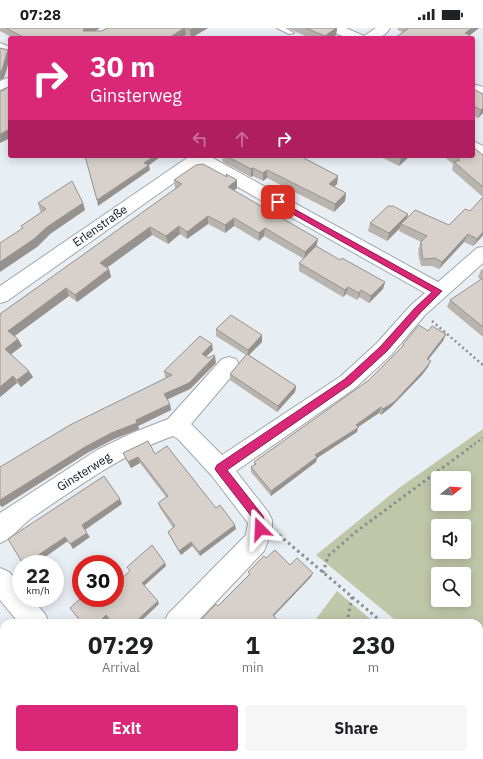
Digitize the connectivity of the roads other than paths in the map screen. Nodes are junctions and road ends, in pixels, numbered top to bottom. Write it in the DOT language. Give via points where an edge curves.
graph roads {
  1 [pos="280,28"];
  2 [pos="335,28"];
  3 [pos="384,28"];
  4 [pos="291,33"];
  5 [pos="354,36"];
  6 [pos="373,36"];
  7 [pos="475,148"];
  8 [pos="483,154"];
  9 [pos="196,158"];
  10 [pos="199,158"];
  11 [pos="483,254"];
  12 [pos="438,291"];
  13 [pos="0,296"];
  14 [pos="229,365"];
  15 [pos="175,426"];
  16 [pos="220,469"];
  17 [pos="0,531"];
  18 [pos="0,581"];
  19 [pos="33,619"];
  20 [pos="181,619"];
  1 -- 4 [label="lane"];
  2 -- 5 [label="street"];
  3 -- 6 [label="street"];
  7 -- 8 [label="street"];
  9 -- 13 [label="street, Erlenstraße"];
  10 -- 12 [label="street"];
  11 -- 12 [label="street"];
  12 -- 16 [label="street" via="384,349 348,382"];
  14 -- 15 [label="street"];
  15 -- 16 [label="street" via="186,432"];
  15 -- 17 [label="street, Ginsterweg" via="155,432 78,474 12,518"];
  16 -- 20 [label="street" via="260,520 260,529 255,543"];
  18 -- 19 [label="street"];
}
